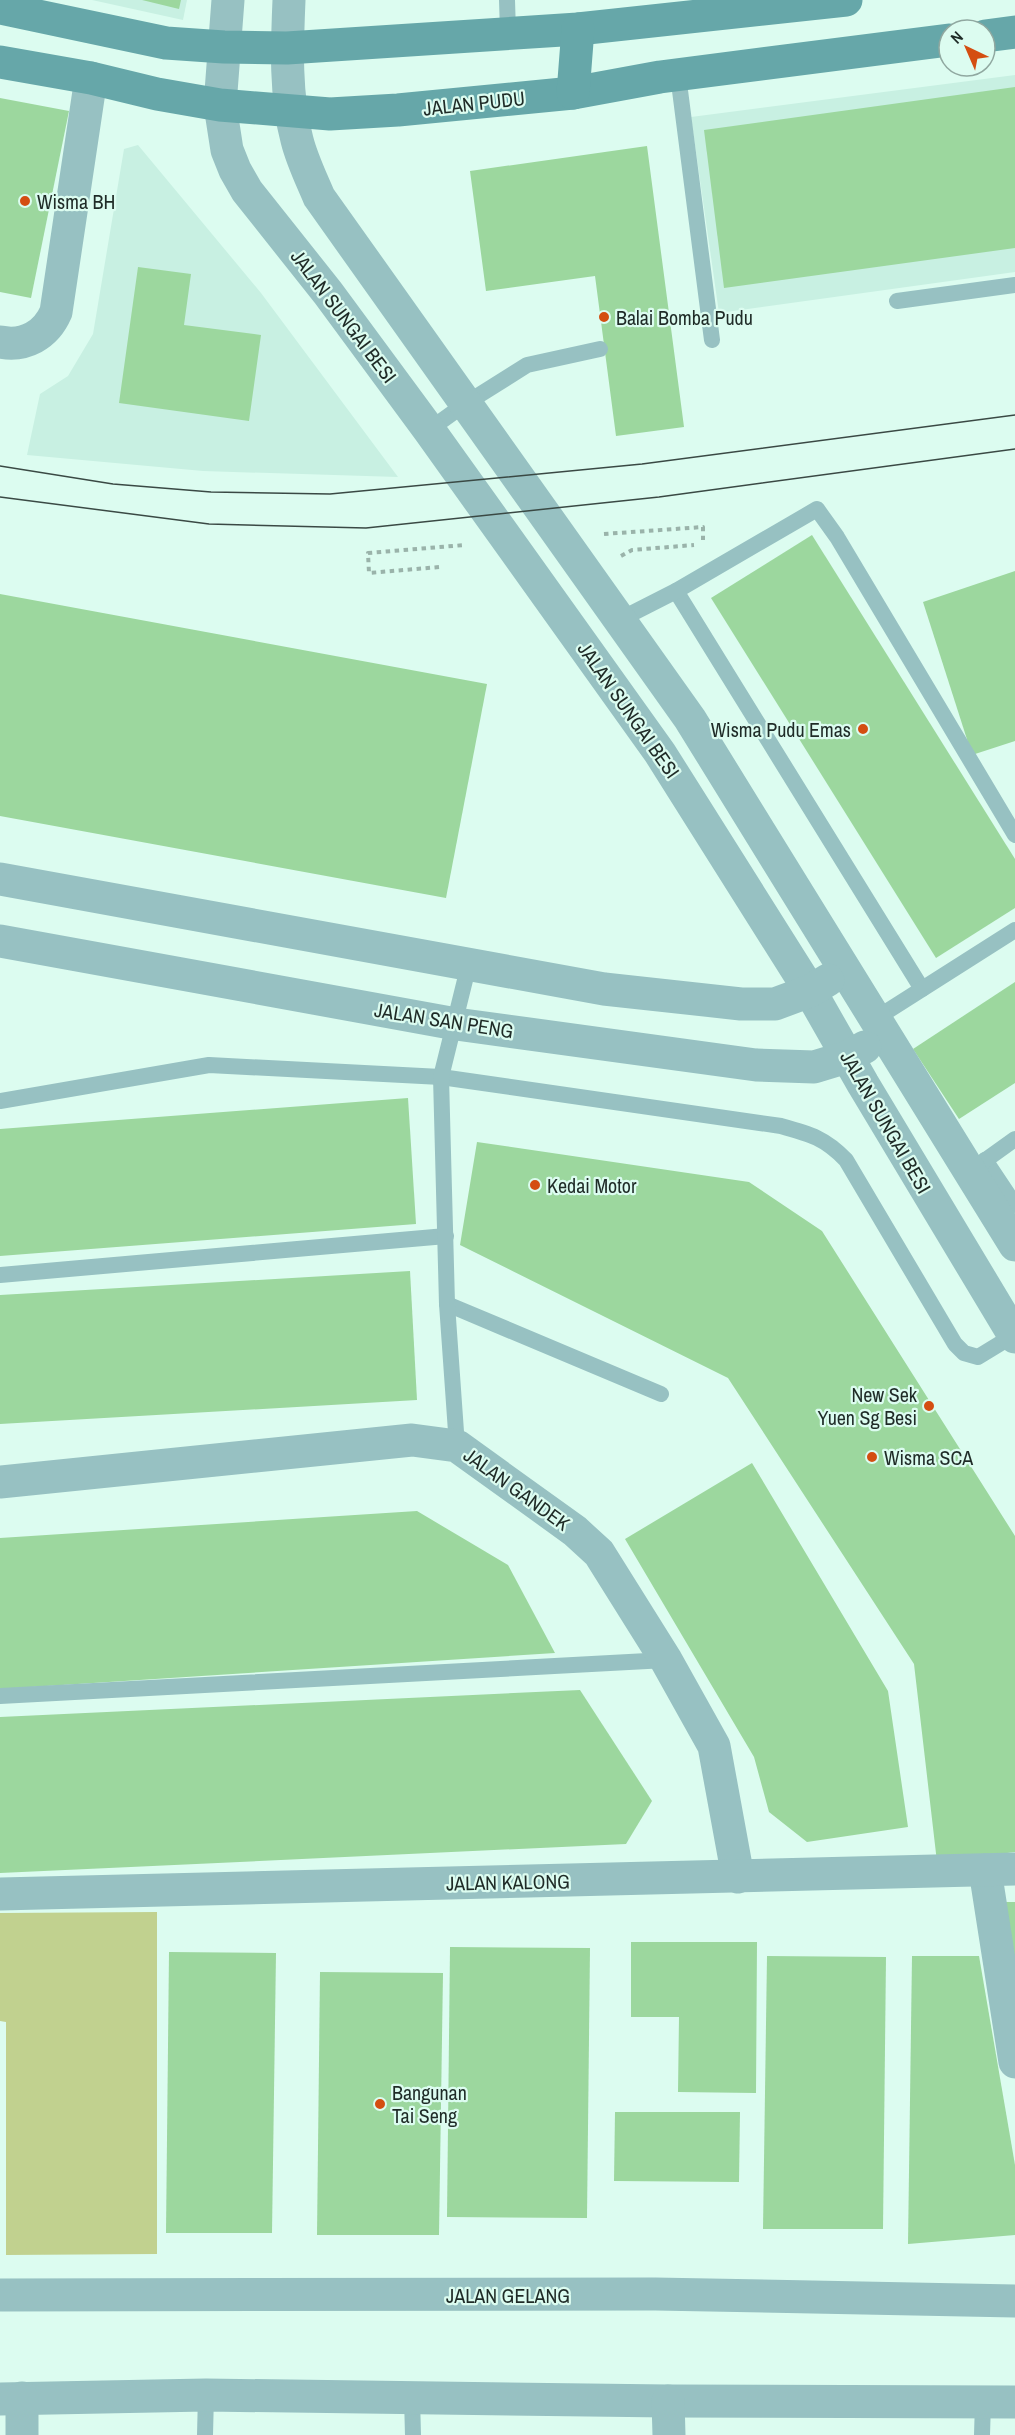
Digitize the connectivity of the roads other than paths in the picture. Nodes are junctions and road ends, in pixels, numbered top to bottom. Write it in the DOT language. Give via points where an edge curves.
graph roads {
  1 [pos="228,0"];
  2 [pos="290,0"];
  3 [pos="507,0"];
  4 [pos="846,0"];
  5 [pos="0,8"];
  6 [pos="578,29"];
  7 [pos="508,32"];
  8 [pos="1015,32"];
  9 [pos="997,34"];
  10 [pos="937,42"];
  11 [pos="224,47"];
  12 [pos="287,48"];
  13 [pos="0,62"];
  14 [pos="678,75"];
  15 [pos="91,78"];
  16 [pos="573,93"];
  17 [pos="220,105"];
  18 [pos="292,111"];
  19 [pos="1015,285"];
  20 [pos="897,301"];
  21 [pos="712,340"];
  22 [pos="0,342"];
  23 [pos="600,349"];
  24 [pos="465,404"];
  25 [pos="429,430"];
  26 [pos="676,591"];
  27 [pos="621,619"];
  28 [pos="1015,835"];
  29 [pos="0,879"];
  30 [pos="1015,930"];
  31 [pos="0,941"];
  32 [pos="469,964"];
  33 [pos="845,970"];
  34 [pos="922,989"];
  35 [pos="810,991"];
  36 [pos="456,1024"];
  37 [pos="880,1028"];
  38 [pos="847,1057"];
  39 [pos="441,1077"];
  40 [pos="0,1101"];
  41 [pos="1015,1138"];
  42 [pos="977,1166"];
  43 [pos="1015,1205"];
  44 [pos="446,1236"];
  45 [pos="1015,1245"];
  46 [pos="0,1275"];
  47 [pos="447,1304"];
  48 [pos="1015,1335"];
  49 [pos="662,1394"];
  50 [pos="457,1446"];
  51 [pos="0,1482"];
  52 [pos="666,1660"];
  53 [pos="0,1696"];
  54 [pos="1000,1869"];
  55 [pos="738,1877"];
  56 [pos="0,1894"];
  57 [pos="1015,2062"];
  58 [pos="0,2295"];
  59 [pos="1015,2301"];
  60 [pos="206,2395"];
  61 [pos="11,2398"];
  62 [pos="412,2398"];
  63 [pos="668,2401"];
  64 [pos="983,2402"];
  65 [pos="1015,2402"];
  66 [pos="22,2435"];
  67 [pos="205,2435"];
  68 [pos="413,2435"];
  69 [pos="669,2435"];
  70 [pos="982,2435"];
  1 -- 11 [label="street, JALAN SUNGAI BESI"];
  2 -- 12 [label="street"];
  3 -- 7 [label="lane"];
  4 -- 6 [label="main road"];
  5 -- 11 [label="main road" via="166,42"];
  6 -- 7 [label="main road"];
  6 -- 16 [label="main road"];
  7 -- 12 [label="main road"];
  8 -- 9 [label="main road"];
  10 -- 14 [label="main road, JALAN PUDU"];
  11 -- 12 [label="main road"];
  11 -- 17 [label="street, JALAN SUNGAI BESI"];
  12 -- 18 [label="street"];
  13 -- 15 [label="main road, JALAN PUDU"];
  14 -- 16 [label="main road, JALAN PUDU"];
  14 -- 21 [label="lane"];
  15 -- 17 [label="main road, JALAN PUDU"];
  15 -- 22 [label="street" via="56,312 40,334 24,342"];
  16 -- 18 [label="main road, JALAN PUDU" via="376,112"];
  17 -- 18 [label="main road, JALAN PUDU"];
  17 -- 25 [label="street, JALAN SUNGAI BESI" via="227,150 248,191"];
  18 -- 24 [label="street" via="306,168 320,197"];
  19 -- 20 [label="lane"];
  23 -- 24 [label="lane" via="527,365"];
  24 -- 25 [label="lane"];
  24 -- 27 [label="street"];
  25 -- 35 [label="street, JALAN SUNGAI BESI" via="660,753"];
  26 -- 27 [label="lane"];
  26 -- 28 [label="lane" via="817,509"];
  26 -- 34 [label="lane"];
  27 -- 33 [label="street" via="690,719"];
  29 -- 32 [label="street"];
  30 -- 34 [label="lane"];
  31 -- 36 [label="street, JALAN SAN PENG"];
  32 -- 35 [label="street" via="604,988 741,1004 775,1004"];
  32 -- 36 [label="lane"];
  33 -- 35 [label="street"];
  33 -- 37 [label="street"];
  34 -- 37 [label="lane"];
  35 -- 38 [label="street, JALAN SUNGAI BESI"];
  36 -- 38 [label="street, JALAN SAN PENG" via="756,1065 814,1067"];
  36 -- 39 [label="lane"];
  37 -- 38 [label="street, JALAN SAN PENG"];
  37 -- 42 [label="street"];
  38 -- 48 [label="street, JALAN SUNGAI BESI"];
  39 -- 40 [label="lane" via="209,1065"];
  39 -- 44 [label="lane"];
  39 -- 48 [label="lane" via="781,1126 811,1134 831,1144 856,1174 955,1344 964,1353 978,1357"];
  41 -- 42 [label="lane"];
  42 -- 43 [label="lane"];
  42 -- 45 [label="street"];
  44 -- 46 [label="lane"];
  44 -- 47 [label="lane"];
  47 -- 49 [label="lane"];
  47 -- 50 [label="lane"];
  50 -- 51 [label="street, JALAN GANDEK" via="412,1440"];
  50 -- 52 [label="street, JALAN GANDEK" via="599,1552"];
  52 -- 53 [label="lane"];
  52 -- 55 [label="street, JALAN GANDEK" via="714,1746"];
  54 -- 55 [label="street, JALAN KALONG"];
  54 -- 57 [label="street"];
  55 -- 56 [label="street, JALAN KALONG"];
  58 -- 59 [label="street, JALAN GELANG" via="655,2294"];
  60 -- 61 [label="street"];
  60 -- 62 [label="street"];
  60 -- 67 [label="lane"];
  61 -- 66 [label="street"];
  62 -- 63 [label="street"];
  62 -- 68 [label="lane"];
  63 -- 64 [label="street"];
  63 -- 69 [label="street"];
  64 -- 65 [label="street"];
  64 -- 70 [label="lane"];
}
